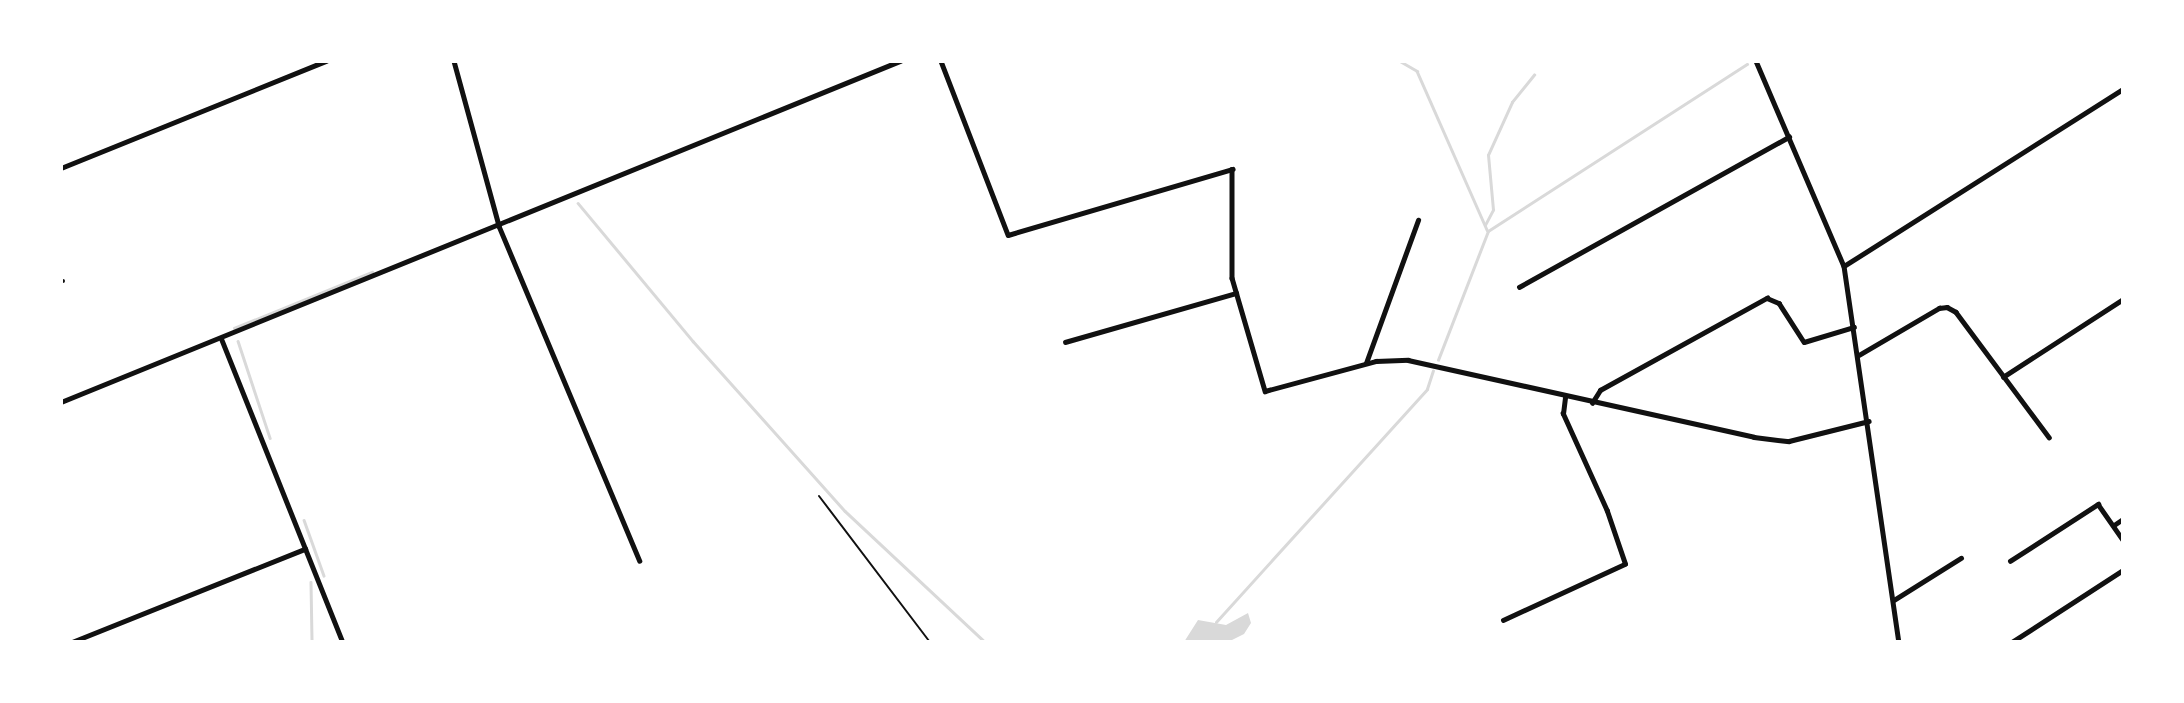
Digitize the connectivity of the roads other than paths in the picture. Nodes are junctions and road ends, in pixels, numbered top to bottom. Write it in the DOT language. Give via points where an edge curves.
graph roads {
  1 [pos="326,61"];
  2 [pos="453,61"];
  3 [pos="900,61"];
  4 [pos="941,61"];
  5 [pos="1756,61"];
  6 [pos="2123,89"];
  7 [pos="1789,137"];
  8 [pos="61,167"];
  9 [pos="1418,220"];
  10 [pos="499,226"];
  11 [pos="1844,266"];
  12 [pos="1519,287"];
  13 [pos="1236,293"];
  14 [pos="2123,299"];
  15 [pos="1854,327"];
  16 [pos="222,340"];
  17 [pos="1065,342"];
  18 [pos="1858,355"];
  19 [pos="1366,363"];
  20 [pos="2003,377"];
  21 [pos="1565,397"];
  22 [pos="61,402"];
  23 [pos="1592,403"];
  24 [pos="1869,421"];
  25 [pos="2049,437"];
  26 [pos="2123,519"];
  27 [pos="2114,525"];
  28 [pos="2123,540"];
  29 [pos="305,549"];
  30 [pos="1961,558"];
  31 [pos="640,561"];
  32 [pos="2011,561"];
  33 [pos="2123,570"];
  34 [pos="1894,600"];
  35 [pos="1503,620"];
  36 [pos="72,642"];
  37 [pos="343,642"];
  38 [pos="1899,642"];
  39 [pos="2012,642"];
  1 -- 8 [label="street"];
  2 -- 10 [label="street"];
  3 -- 10 [label="street"];
  4 -- 13 [label="street" via="1008,235 1233,169"];
  5 -- 7 [label="street"];
  6 -- 11 [label="street"];
  7 -- 11 [label="street"];
  7 -- 12 [label="street"];
  9 -- 19 [label="street"];
  10 -- 16 [label="street"];
  10 -- 31 [label="street"];
  11 -- 15 [label="street"];
  13 -- 17 [label="street"];
  13 -- 19 [label="street" via="1265,391"];
  14 -- 20 [label="street"];
  15 -- 18 [label="street"];
  15 -- 23 [label="street" via="1804,342 1779,303 1767,298 1600,390"];
  16 -- 22 [label="street"];
  16 -- 29 [label="street"];
  18 -- 20 [label="street" via="1939,307 1947,307 1956,312"];
  18 -- 24 [label="street"];
  19 -- 21 [label="street" via="1408,360"];
  20 -- 25 [label="street"];
  21 -- 23 [label="street"];
  21 -- 35 [label="street" via="1563,414 1607,511 1625,564"];
  23 -- 24 [label="street" via="1754,438 1789,441"];
  24 -- 34 [label="street"];
  26 -- 27 [label="street"];
  27 -- 28 [label="street"];
  27 -- 32 [label="street" via="2098,504"];
  29 -- 36 [label="street"];
  29 -- 37 [label="street"];
  30 -- 34 [label="street"];
  33 -- 39 [label="street"];
  34 -- 38 [label="street"];
}
